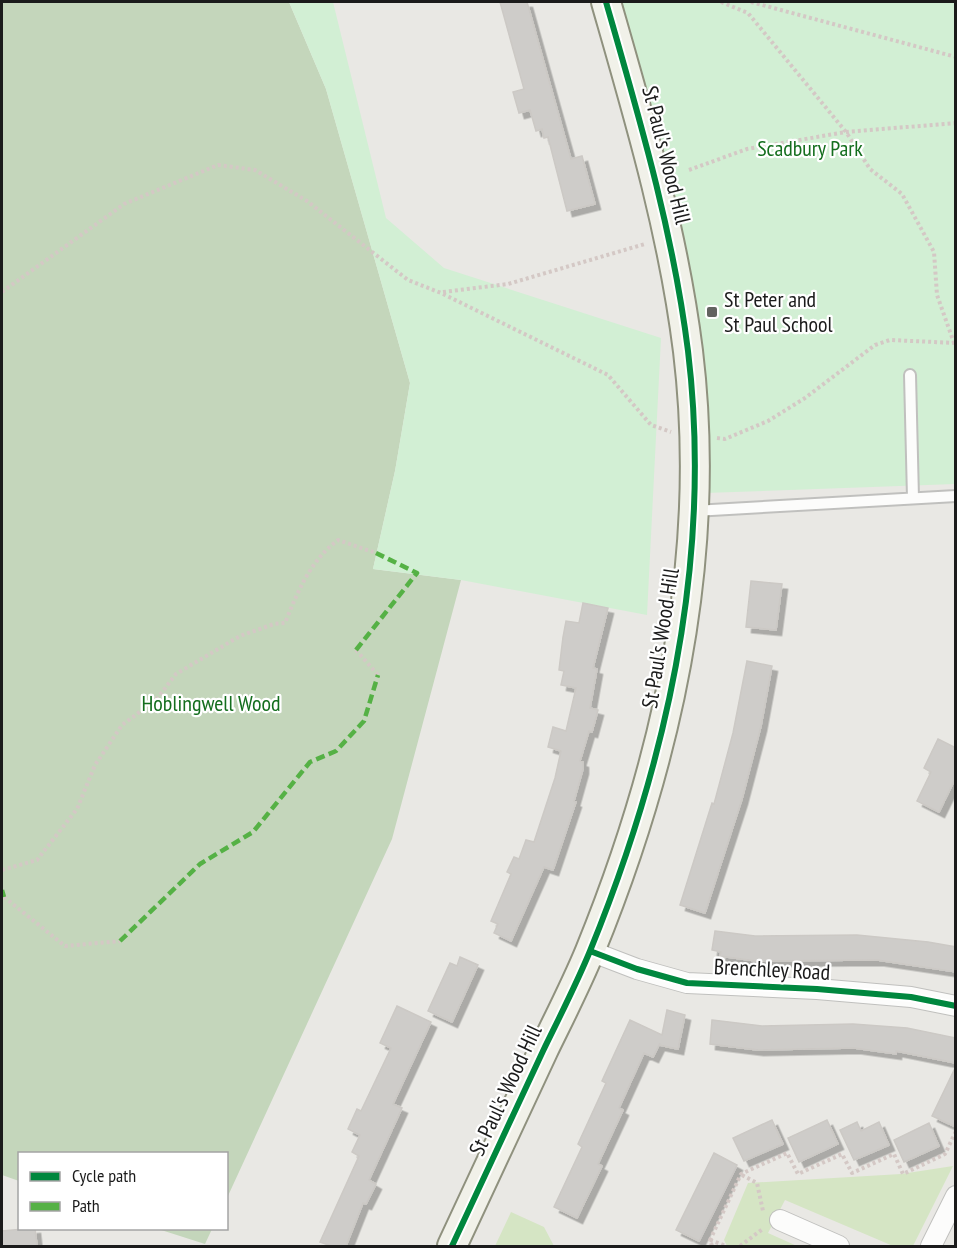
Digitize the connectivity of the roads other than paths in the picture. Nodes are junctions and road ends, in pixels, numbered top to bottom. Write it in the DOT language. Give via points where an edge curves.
graph roads {
  1 [pos="606,2"];
  2 [pos="910,375"];
  3 [pos="956,496"];
  4 [pos="913,498"];
  5 [pos="693,511"];
  6 [pos="590,951"];
  7 [pos="956,1006"];
  8 [pos="956,1196"];
  9 [pos="773,1223"];
  10 [pos="452,1246"];
  11 [pos="839,1246"];
  12 [pos="931,1246"];
  1 -- 5 [label="street, St Paul's Wood Hill" via="660,190 670,241 688,353 694,437"];
  2 -- 4 [label="lane"];
  3 -- 4 [label="lane"];
  4 -- 5 [label="lane"];
  5 -- 6 [label="street, St Paul's Wood Hill" via="688,598 662,736 642,807"];
  6 -- 7 [label="street, Brenchley Road" via="687,983 817,989 910,997"];
  6 -- 10 [label="street, St Paul's Wood Hill"];
  8 -- 12 [label="street"];
  9 -- 11 [label="street"];
}
